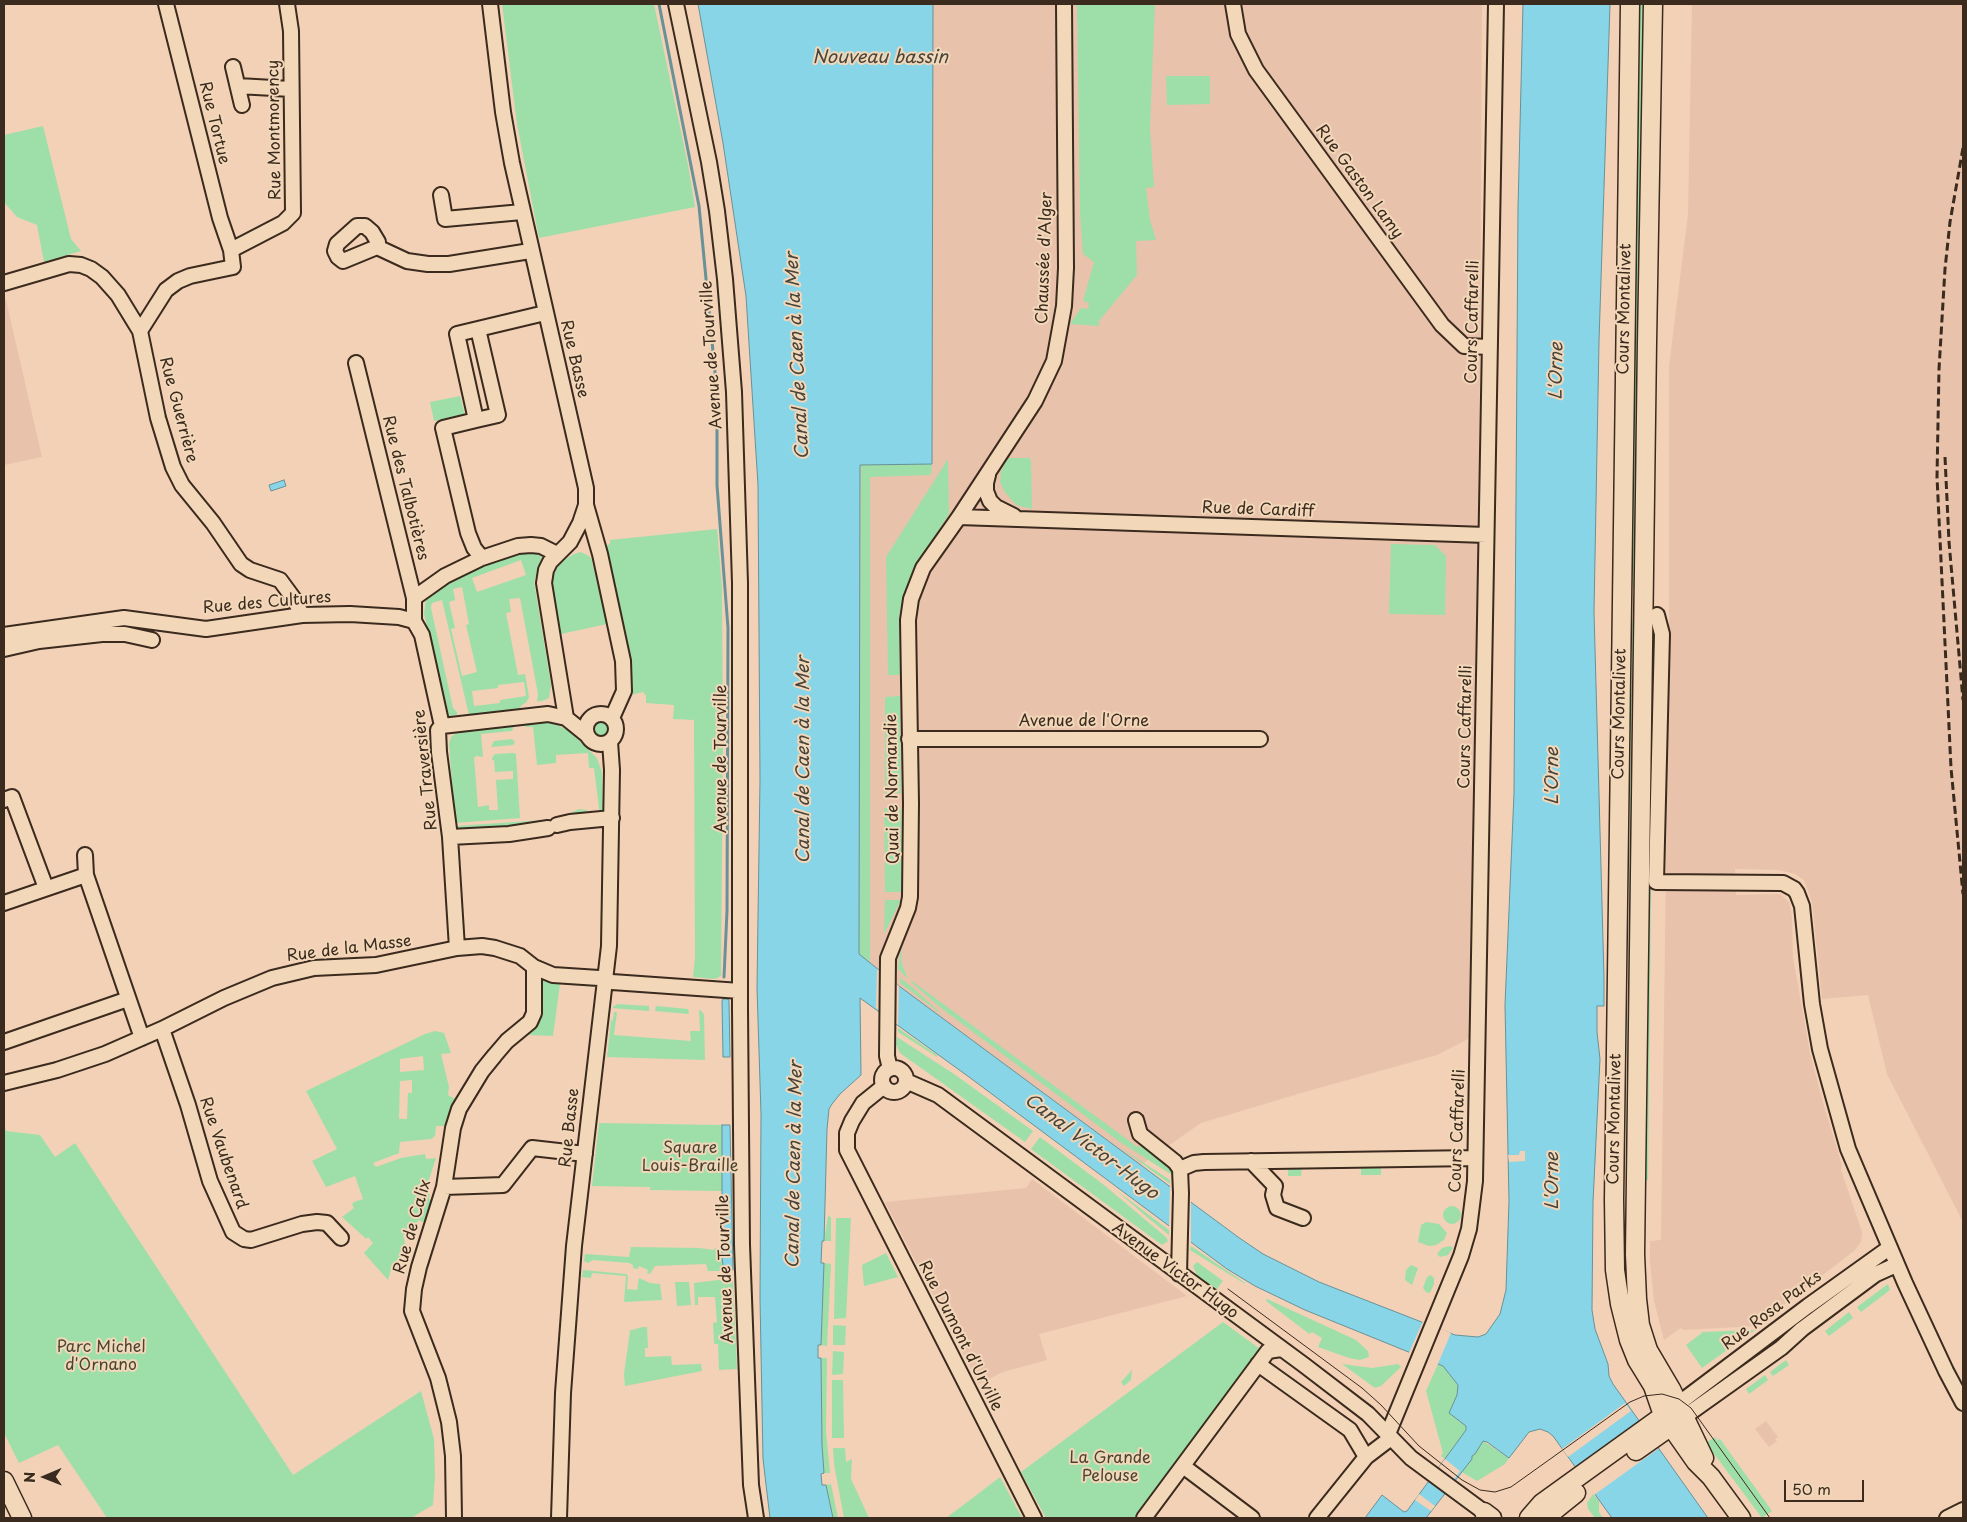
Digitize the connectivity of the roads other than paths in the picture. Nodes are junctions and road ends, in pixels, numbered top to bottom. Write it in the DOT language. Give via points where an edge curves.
graph roads {
  1 [pos="166,4"];
  2 [pos="287,4"];
  3 [pos="490,4"];
  4 [pos="676,4"];
  5 [pos="1064,4"];
  6 [pos="1233,4"];
  7 [pos="1496,4"];
  8 [pos="1630,4"];
  9 [pos="1653,4"];
  10 [pos="233,67"];
  11 [pos="238,86"];
  12 [pos="291,89"];
  13 [pos="242,105"];
  14 [pos="441,195"];
  15 [pos="522,212"];
  16 [pos="377,247"];
  17 [pos="231,250"];
  18 [pos="530,251"];
  19 [pos="5,281"];
  20 [pos="545,313"];
  21 [pos="478,329"];
  22 [pos="140,331"];
  23 [pos="1490,347"];
  24 [pos="356,363"];
  25 [pos="476,420"];
  26 [pos="989,472"];
  27 [pos="586,505"];
  28 [pos="959,517"];
  29 [pos="1029,520"];
  30 [pos="1486,535"];
  31 [pos="570,542"];
  32 [pos="557,554"];
  33 [pos="600,554"];
  34 [pos="482,558"];
  35 [pos="414,598"];
  36 [pos="302,614"];
  37 [pos="1657,615"];
  38 [pos="414,621"];
  39 [pos="4,635"];
  40 [pos="152,640"];
  41 [pos="4,649"];
  42 [pos="560,682"];
  43 [pos="541,714"];
  44 [pos="591,717"];
  45 [pos="566,718"];
  46 [pos="612,718"];
  47 [pos="442,726"];
  48 [pos="587,735"];
  49 [pos="909,739"];
  50 [pos="1260,739"];
  51 [pos="610,742"];
  52 [pos="8,798"];
  53 [pos="612,818"];
  54 [pos="450,837"];
  55 [pos="85,855"];
  56 [pos="86,875"];
  57 [pos="46,888"];
  58 [pos="4,903"];
  59 [pos="457,948"];
  60 [pos="534,968"];
  61 [pos="606,980"];
  62 [pos="740,991"];
  63 [pos="128,999"];
  64 [pos="162,1029"];
  65 [pos="142,1038"];
  66 [pos="4,1042"];
  67 [pos="890,1069"];
  68 [pos="906,1081"];
  69 [pos="4,1083"];
  70 [pos="884,1086"];
  71 [pos="1136,1120"];
  72 [pos="585,1154"];
  73 [pos="1476,1158"];
  74 [pos="1251,1161"];
  75 [pos="1180,1168"];
  76 [pos="444,1187"];
  77 [pos="1303,1218"];
  78 [pos="341,1238"];
  79 [pos="1889,1248"];
  80 [pos="1896,1265"];
  81 [pos="1179,1274"];
  82 [pos="1275,1350"];
  83 [pos="1258,1364"];
  84 [pos="1963,1402"];
  85 [pos="1674,1416"];
  86 [pos="1390,1436"];
  87 [pos="1366,1457"];
  88 [pos="1183,1466"];
  89 [pos="4,1481"];
  90 [pos="1583,1481"];
  91 [pos="9,1502"];
  92 [pos="1963,1510"];
  93 [pos="1488,1515"];
  94 [pos="1149,1517"];
  95 [pos="22,1518"];
  96 [pos="454,1518"];
  97 [pos="559,1518"];
  98 [pos="756,1518"];
  99 [pos="1034,1518"];
  100 [pos="1252,1518"];
  101 [pos="1317,1518"];
  102 [pos="1529,1518"];
  103 [pos="1545,1518"];
  104 [pos="1741,1518"];
  105 [pos="1947,1518"];
  1 -- 17 [label="street, Rue Tortue"];
  2 -- 12 [label="street, Rue Montmorency" via="291,31"];
  3 -- 15 [label="street, Rue Basse" via="503,112"];
  4 -- 62 [label="street, Avenue de Tourville" via="719,226 734,392 740,583"];
  5 -- 26 [label="street, Chaussée d'Alger" via="1066,268 1060,333 1054,360 1035,401"];
  6 -- 23 [label="street, Rue Gaston Lamy" via="1238,34 1256,70 1442,325 1464,346"];
  7 -- 23 [label="street, Cours Caffarelli"];
  8 -- 85 [label="main road, Cours Montalivet" via="1615,1270 1634,1352"];
  9 -- 85 [label="main road, Cours Montalivet" via="1635,1254 1636,1299 1642,1333 1671,1389"];
  10 -- 11 [label="street"];
  11 -- 12 [label="street"];
  11 -- 13 [label="street"];
  12 -- 17 [label="street, Rue Montmorency" via="293,213 283,223"];
  14 -- 15 [label="street" via="441,223"];
  15 -- 18 [label="street, Rue Basse"];
  16 -- 18 [label="street" via="407,261 428,264 449,264"];
  17 -- 22 [label="street" via="233,267 178,281 166,290"];
  18 -- 20 [label="street, Rue Basse"];
  19 -- 22 [label="street, Rue Guerrière" via="69,264 86,267 102,277 118,295"];
  20 -- 21 [label="street"];
  20 -- 27 [label="street, Rue Basse" via="586,488"];
  21 -- 25 [label="street" via="457,334"];
  21 -- 25 [label="street" via="498,415"];
  22 -- 36 [label="street, Rue Guerrière" via="158,418 182,485 242,564 280,580"];
  23 -- 30 [label="street, Cours Caffarelli"];
  24 -- 35 [label="street, Rue des Talbotières"];
  25 -- 34 [label="street" via="443,428 468,533"];
  26 -- 28 [label="street, Chaussée d'Alger"];
  26 -- 29 [label="street, Rue de Cardiff" via="986,483 990,501 1004,512"];
  27 -- 31 [label="street"];
  27 -- 33 [label="street, Rue Basse"];
  28 -- 29 [label="street, Rue de Cardiff"];
  28 -- 49 [label="street, Quai de Normandie" via="923,568 911,599 908,620"];
  29 -- 30 [label="street, Rue de Cardiff"];
  30 -- 73 [label="street, Cours Caffarelli"];
  31 -- 32 [label="street"];
  31 -- 33 [label="street" via="586,542"];
  32 -- 34 [label="street" via="531,545"];
  32 -- 42 [label="street" via="546,570 544,583"];
  33 -- 46 [label="street, Rue Basse" via="623,661 624,692"];
  34 -- 35 [label="street" via="446,576"];
  35 -- 38 [label="street, Rue des Talbotières"];
  36 -- 38 [label="street, Rue des Cultures" via="399,617"];
  36 -- 39 [label="street, Rue des Cultures" via="206,629 124,618"];
  37 -- 79 [label="street" via="1662,634 1656,882 1783,883 1797,893 1802,906 1812,1004 1829,1084 1848,1149"];
  38 -- 47 [label="street, Rue Traversière" via="422,635"];
  40 -- 41 [label="street" via="125,634 102,634 39,640"];
  42 -- 43 [label="street" via="557,697"];
  42 -- 45 [label="street"];
  43 -- 45 [label="street"];
  43 -- 47 [label="street"];
  44 -- 45 [label="street"];
  44 -- 46 [label="street" via="602,714"];
  44 -- 48 [label="street" via="587,722"];
  45 -- 48 [label="street"];
  46 -- 51 [label="street, Rue Basse" via="617,731"];
  47 -- 54 [label="street, Rue Traversière" via="438,730 439,752"];
  48 -- 51 [label="street" via="594,743"];
  49 -- 50 [label="street, Avenue de l'Orne"];
  49 -- 67 [label="street, Quai de Normandie" via="910,897 888,958 887,1056"];
  51 -- 53 [label="street, Rue Basse"];
  52 -- 57 [label="street"];
  53 -- 54 [label="street" via="509,834"];
  53 -- 61 [label="street, Rue Basse"];
  54 -- 59 [label="street, Rue Traversière"];
  55 -- 56 [label="street"];
  56 -- 57 [label="street"];
  56 -- 63 [label="street"];
  57 -- 58 [label="street"];
  59 -- 60 [label="street, Rue de la Masse" via="495,948 520,956"];
  59 -- 64 [label="street, Rue de la Masse" via="376,965 314,968 272,978"];
  60 -- 61 [label="street, Rue de la Masse" via="553,974"];
  60 -- 76 [label="street, Rue de Calix" via="532,1019 482,1071 459,1109"];
  61 -- 62 [label="street, Rue de la Masse"];
  61 -- 72 [label="street, Rue Basse"];
  62 -- 98 [label="street, Avenue de Tourville" via="742,1245 751,1479"];
  63 -- 65 [label="street"];
  63 -- 66 [label="street"];
  64 -- 65 [label="street, Rue de la Masse"];
  64 -- 78 [label="street, Rue Vaubenard" via="210,1181 233,1232 251,1240 317,1222 327,1224"];
  65 -- 69 [label="street, Rue de la Masse" via="81,1063"];
  67 -- 68 [label="street" via="900,1070"];
  67 -- 70 [label="street" via="883,1076"];
  68 -- 70 [label="street" via="898,1091"];
  68 -- 81 [label="street, Avenue Victor Hugo" via="938,1095"];
  70 -- 99 [label="street, Rue Dumont d'Urville" via="863,1103 848,1129 847,1150"];
  71 -- 75 [label="street" via="1140,1134"];
  72 -- 76 [label="street" via="532,1148 503,1185"];
  72 -- 97 [label="street, Rue Basse" via="563,1392"];
  73 -- 74 [label="street"];
  73 -- 86 [label="street, Cours Caffarelli" via="1473,1209 1461,1256"];
  74 -- 75 [label="street" via="1194,1163"];
  74 -- 77 [label="street" via="1275,1186 1273,1194 1277,1208"];
  75 -- 81 [label="street"];
  76 -- 96 [label="street, Rue de Calix" via="408,1307 438,1378 449,1422"];
  79 -- 80 [label="street"];
  79 -- 85 [label="street, Rue Rosa Parks" via="1823,1295"];
  80 -- 84 [label="street"];
  80 -- 85 [label="street, Rue Rosa Parks" via="1876,1274 1786,1344"];
  81 -- 82 [label="street, Avenue Victor Hugo"];
  82 -- 83 [label="street"];
  82 -- 86 [label="street, Avenue Victor Hugo" via="1368,1414"];
  83 -- 87 [label="street" via="1350,1430"];
  83 -- 88 [label="street"];
  85 -- 90 [label="main road"];
  85 -- 104 [label="main road" via="1696,1462"];
  86 -- 87 [label="street"];
  86 -- 93 [label="street, Avenue Victor Hugo" via="1404,1453"];
  87 -- 101 [label="street"];
  88 -- 94 [label="street"];
  88 -- 100 [label="street"];
  89 -- 91 [label="main road"];
  90 -- 102 [label="main road" via="1542,1503"];
  90 -- 103 [label="main road"];
  91 -- 95 [label="main road"];
  92 -- 105 [label="street"];
}
